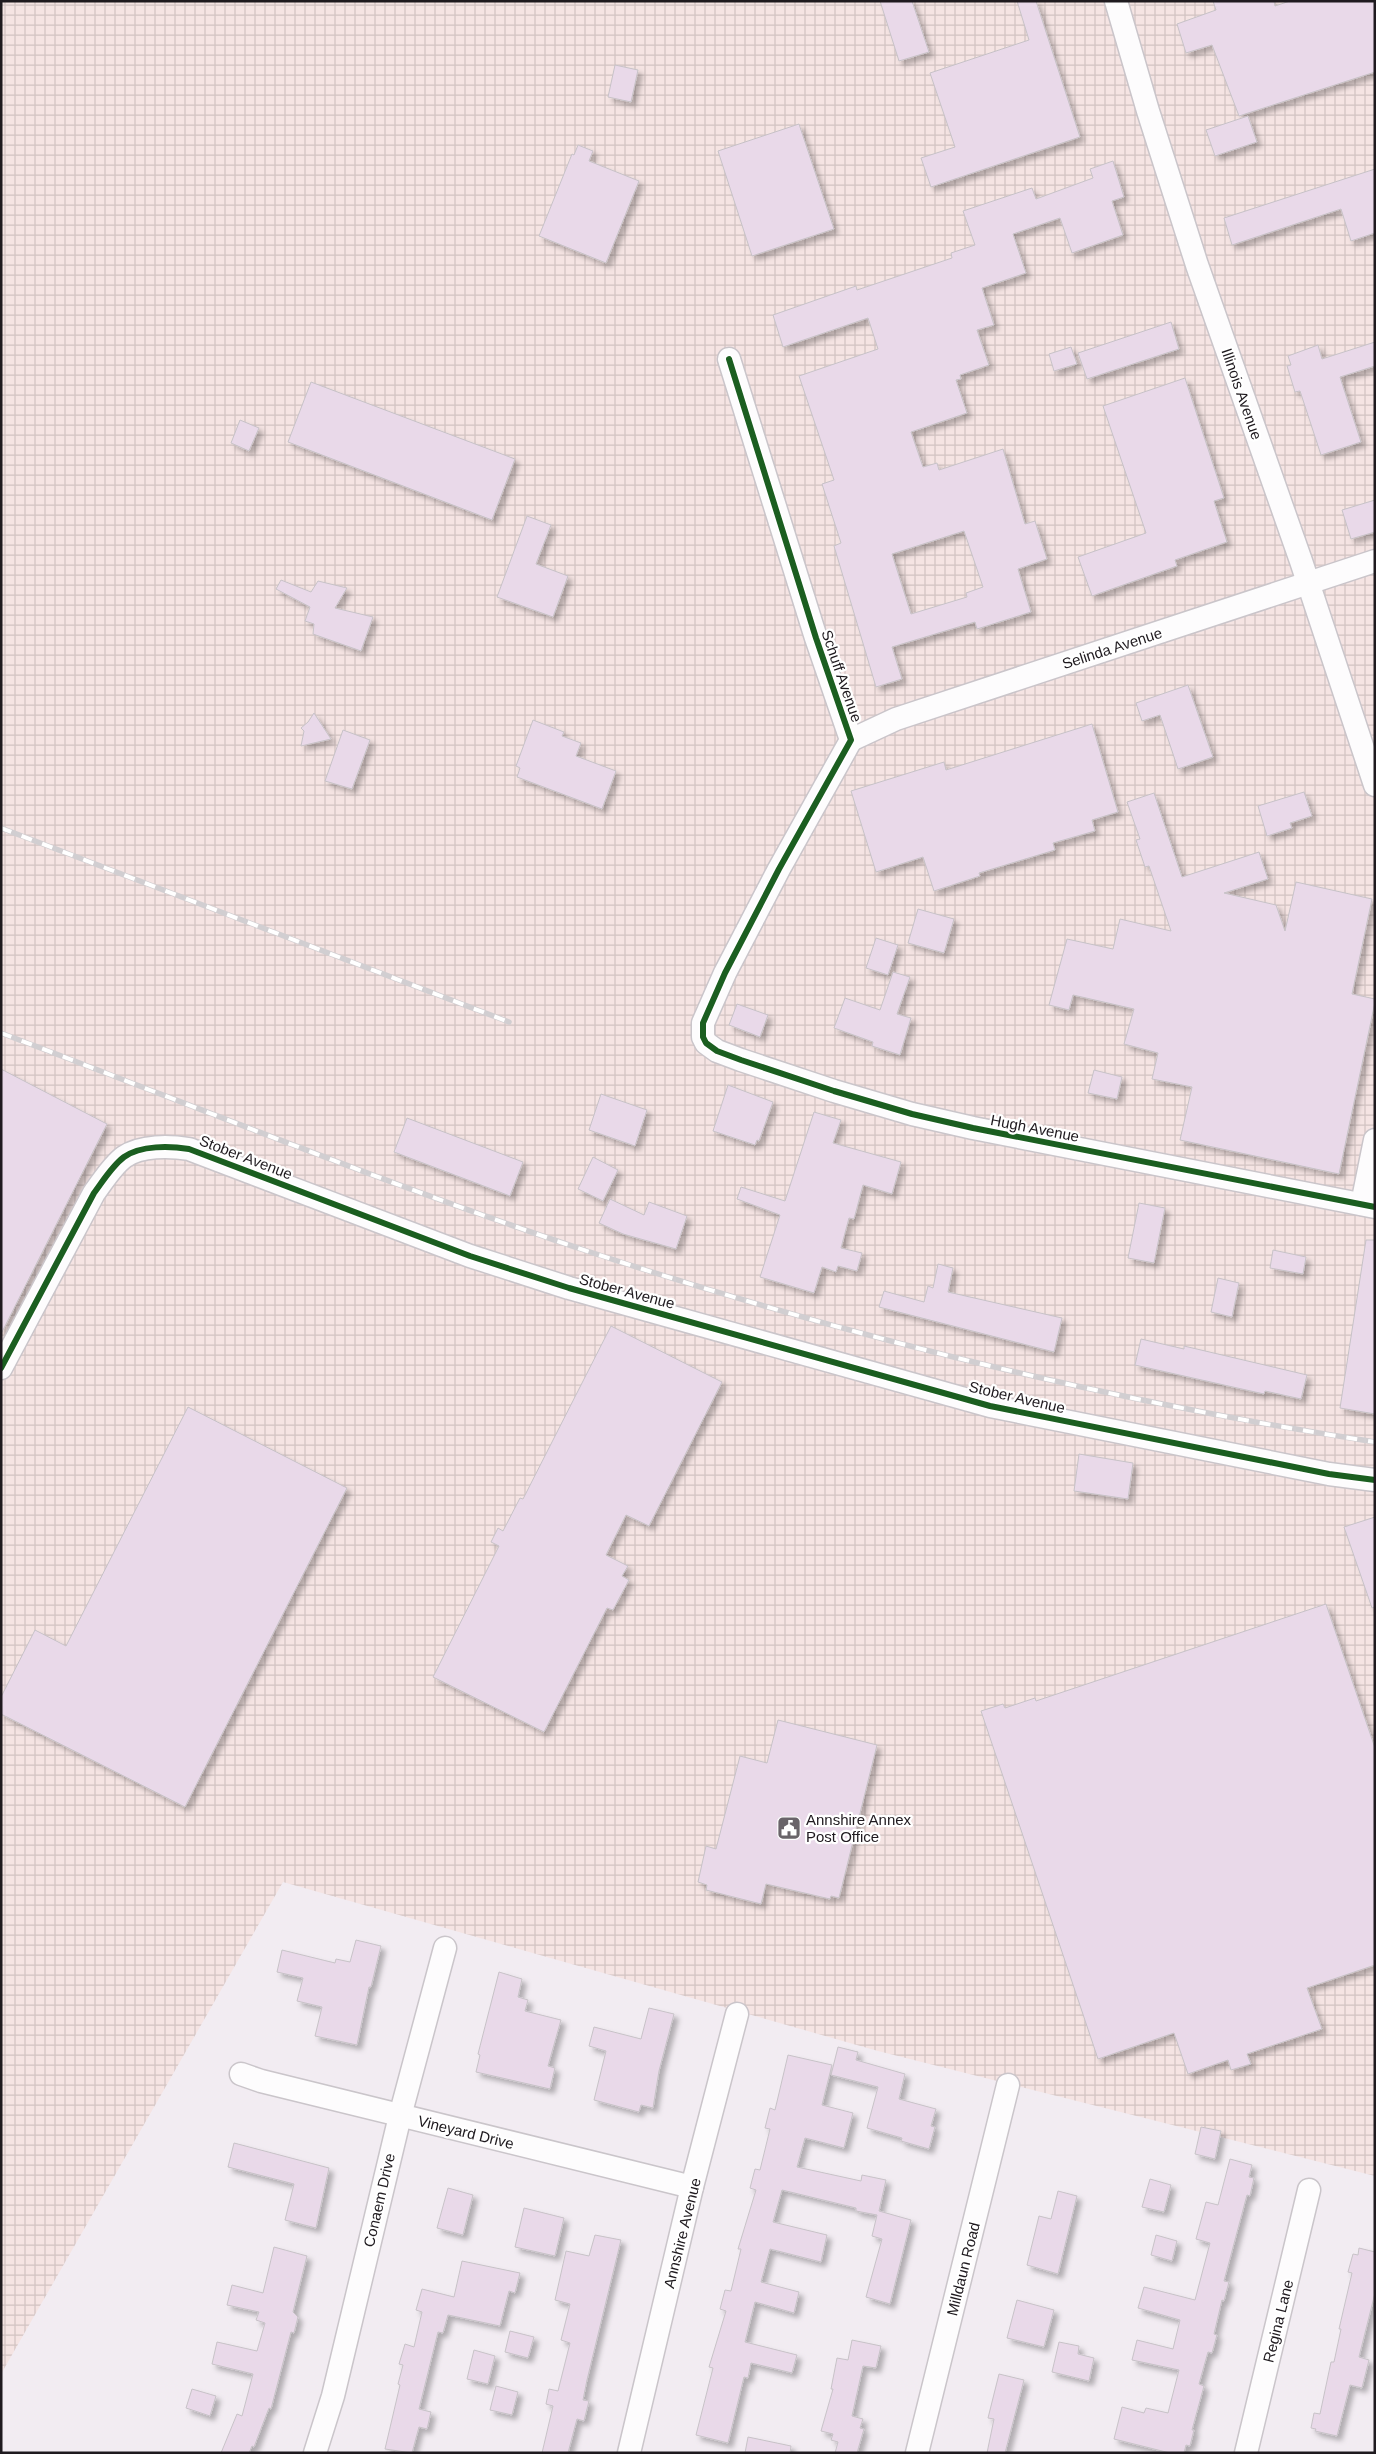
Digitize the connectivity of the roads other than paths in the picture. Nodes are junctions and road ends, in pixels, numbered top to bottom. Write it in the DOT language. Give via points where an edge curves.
graph roads {
  1 [pos="1116,1"];
  2 [pos="729,359"];
  3 [pos="1375,561"];
  4 [pos="1308,583"];
  5 [pos="850,740"];
  6 [pos="1375,785"];
  7 [pos="703,1037"];
  8 [pos="1375,1140"];
  9 [pos="1368,1206"];
  10 [pos="1,1368"];
  11 [pos="1375,1480"];
  12 [pos="445,1948"];
  13 [pos="737,2014"];
  14 [pos="241,2074"];
  15 [pos="1008,2085"];
  16 [pos="400,2116"];
  17 [pos="692,2186"];
  18 [pos="1309,2190"];
  19 [pos="315,2453"];
  20 [pos="629,2453"];
  21 [pos="918,2453"];
  22 [pos="1246,2453"];
  1 -- 4 [label="street, Illinois Avenue" via="1197,265"];
  2 -- 5 [label="street, Schuff Avenue"];
  3 -- 4 [label="street, Selinda Avenue"];
  4 -- 5 [label="street, Selinda Avenue" via="896,719"];
  4 -- 6 [label="street, Illinois Avenue"];
  5 -- 7 [label="street, Schuff Avenue" via="725,973 703,1023"];
  7 -- 9 [label="street, Hugh Avenue" via="717,1051 740,1060 912,1114"];
  8 -- 9 [label="street"];
  10 -- 11 [label="street, Stober Avenue" via="94,1194 110,1171 125,1156 168,1145 189,1149 470,1256 569,1288 981,1404 1329,1474"];
  12 -- 16 [label="street, Conaem Drive"];
  13 -- 17 [label="street, Annshire Avenue"];
  14 -- 16 [label="street, Vineyard Drive"];
  15 -- 21 [label="street, Milldaun Road"];
  16 -- 17 [label="street, Vineyard Drive"];
  16 -- 19 [label="street, Conaem Drive" via="333,2396"];
  17 -- 20 [label="street, Annshire Avenue"];
  18 -- 22 [label="street, Regina Lane"];
}
